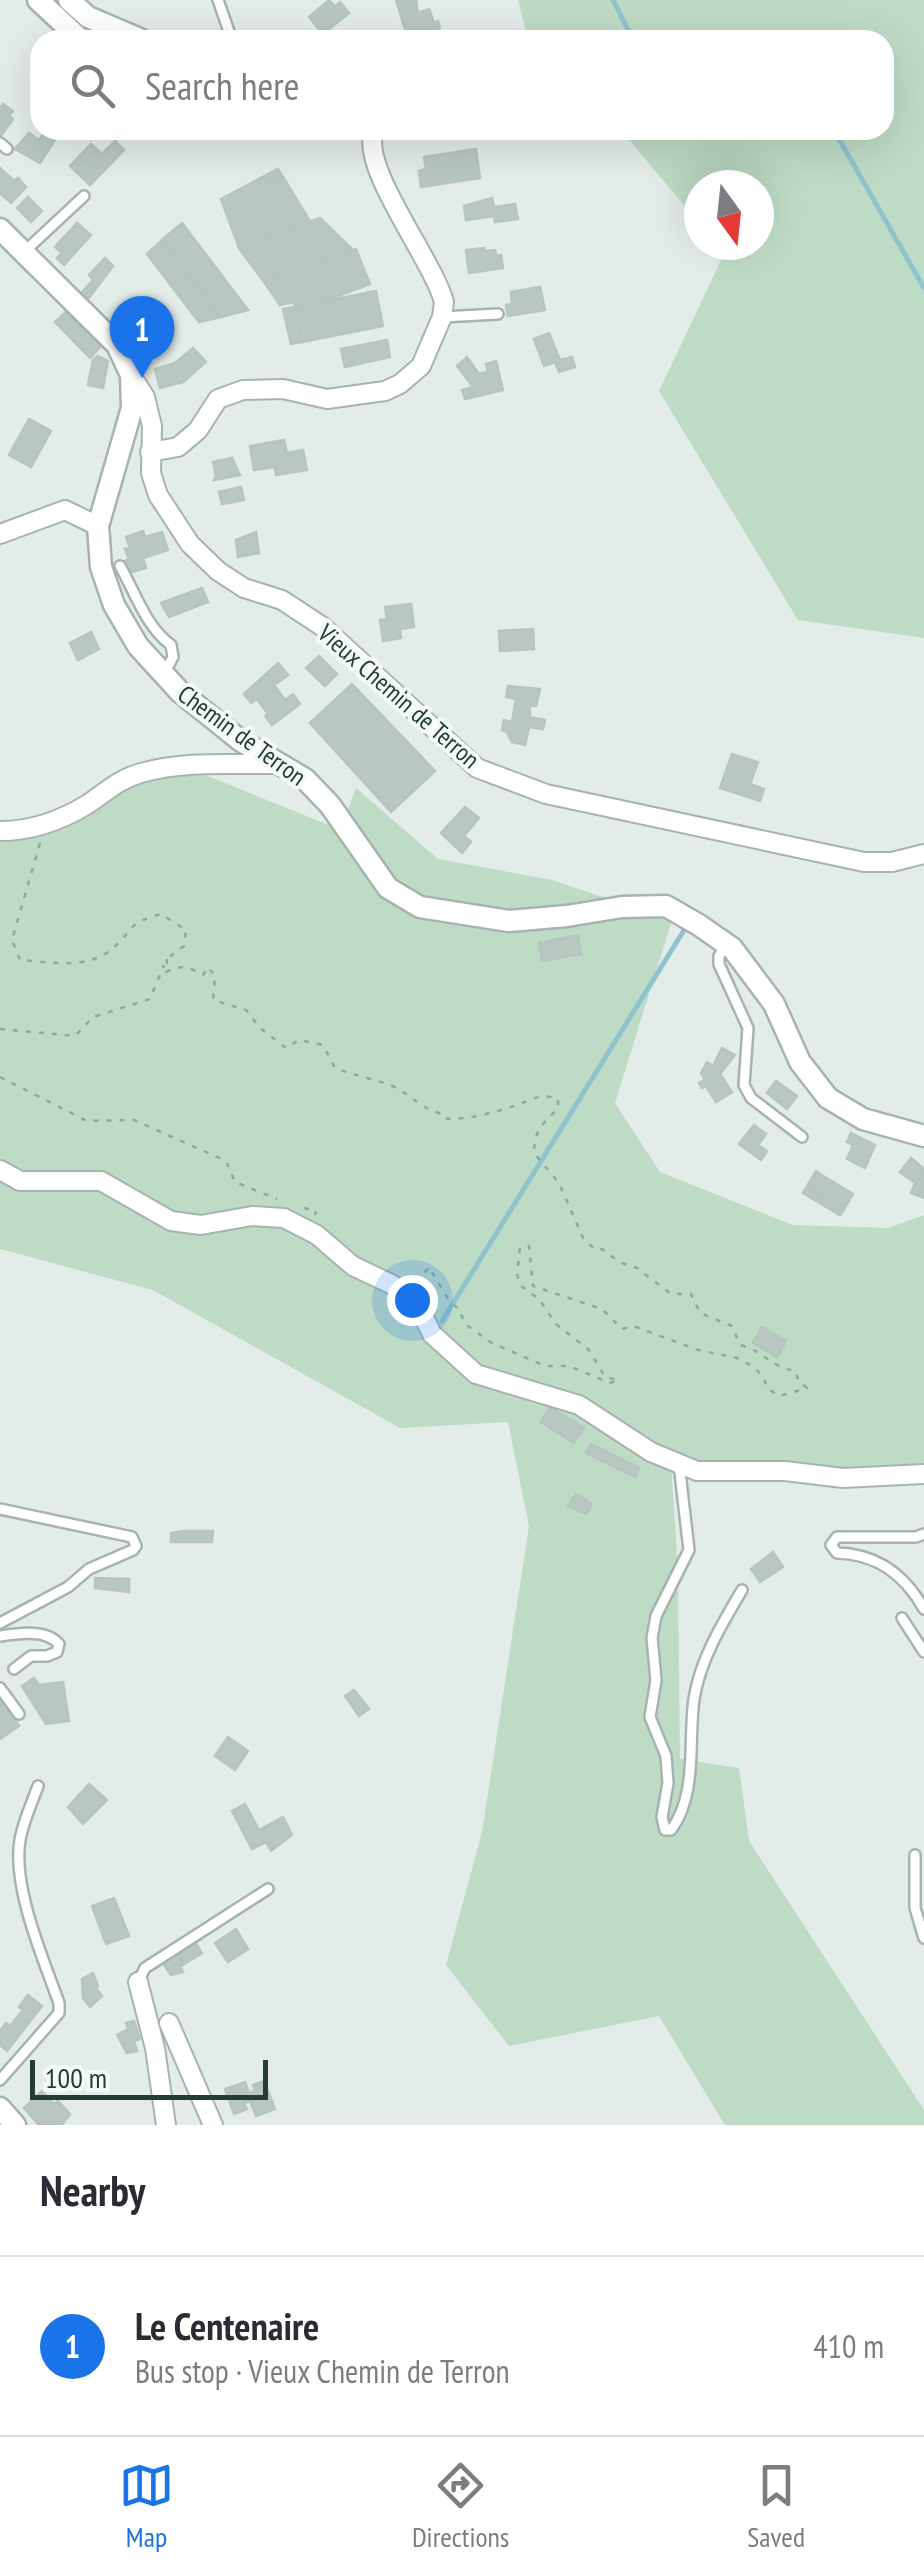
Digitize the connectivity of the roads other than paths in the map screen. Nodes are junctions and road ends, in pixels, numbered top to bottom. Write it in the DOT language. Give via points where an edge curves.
graph roads {
  1 [pos="38,0"];
  2 [pos="69,0"];
  3 [pos="218,0"];
  4 [pos="70,30"];
  5 [pos="119,30"];
  6 [pos="228,30"];
  7 [pos="372,140"];
  8 [pos="84,196"];
  9 [pos="0,229"];
  10 [pos="24,252"];
  11 [pos="498,314"];
  12 [pos="442,317"];
  13 [pos="130,375"];
  14 [pos="150,452"];
  15 [pos="98,526"];
  16 [pos="0,534"];
  17 [pos="120,566"];
  18 [pos="163,675"];
  19 [pos="280,764"];
  20 [pos="0,831"];
  21 [pos="924,854"];
  22 [pos="727,944"];
  23 [pos="924,1136"];
  24 [pos="802,1137"];
  25 [pos="0,1170"];
  26 [pos="679,1464"];
  27 [pos="924,1475"];
  28 [pos="0,1509"];
  29 [pos="924,1534"];
  30 [pos="742,1590"];
  31 [pos="924,1609"];
  32 [pos="902,1618"];
  33 [pos="0,1622"];
  34 [pos="0,1636"];
  35 [pos="924,1652"];
  36 [pos="14,1668"];
  37 [pos="0,1688"];
  38 [pos="19,1714"];
  39 [pos="38,1786"];
  40 [pos="915,1854"];
  41 [pos="268,1889"];
  42 [pos="924,1938"];
  43 [pos="138,1982"];
  44 [pos="169,2023"];
  45 [pos="0,2080"];
  46 [pos="0,2108"];
  47 [pos="15,2125"];
  48 [pos="166,2125"];
  49 [pos="213,2125"];
  1 -- 4 [label="street"];
  2 -- 5 [label="street"];
  3 -- 6 [label="lane"];
  7 -- 12 [label="street" via="378,168 442,293"];
  8 -- 10 [label="lane"];
  9 -- 10 [label="street"];
  10 -- 13 [label="street" via="117,346"];
  11 -- 12 [label="lane"];
  12 -- 14 [label="street" via="421,366 400,384 327,398 243,390 218,399 178,447"];
  13 -- 14 [label="street, Vieux Chemin de Terron" via="145,396"];
  13 -- 15 [label="street, Chemin de Terron" via="132,408"];
  14 -- 21 [label="street, Vieux Chemin de Terron" via="158,495 190,544 244,588 282,600 316,622 477,768 546,794 864,862"];
  15 -- 16 [label="street" via="65,510"];
  15 -- 18 [label="street, Chemin de Terron" via="101,567 114,605"];
  17 -- 18 [label="lane" via="160,637 171,644 173,657"];
  18 -- 19 [label="street, Chemin de Terron" via="241,741"];
  19 -- 20 [label="street" via="192,764 142,772 47,823"];
  19 -- 22 [label="street, Chemin de Terron" via="330,805 388,888 420,906 510,921 666,906"];
  22 -- 23 [label="street, Chemin de Terron" via="774,1004 800,1062 828,1098 864,1119"];
  22 -- 24 [label="lane" via="718,964 748,1028 744,1085 751,1098"];
  25 -- 26 [label="street" via="20,1181 101,1181 172,1222 201,1226 252,1216 284,1218 417,1303 432,1334 476,1374 579,1404"];
  26 -- 27 [label="street" via="696,1472"];
  26 -- 30 [label="lane" via="688,1550 652,1638 656,1680 650,1717 666,1756 665,1830 676,1824 683,1804 702,1666"];
  28 -- 33 [label="lane" via="116,1532 132,1537 136,1546"];
  29 -- 31 [label="lane" via="837,1537 831,1545 837,1554 885,1565"];
  32 -- 35 [label="lane"];
  34 -- 36 [label="lane" via="43,1634 59,1644 57,1652 31,1656"];
  37 -- 38 [label="lane"];
  39 -- 45 [label="lane" via="19,1841 23,1889 59,2013"];
  40 -- 42 [label="lane"];
  41 -- 43 [label="lane" via="145,1968"];
  43 -- 48 [label="street"];
  44 -- 49 [label="street"];
  46 -- 47 [label="street"];
}
